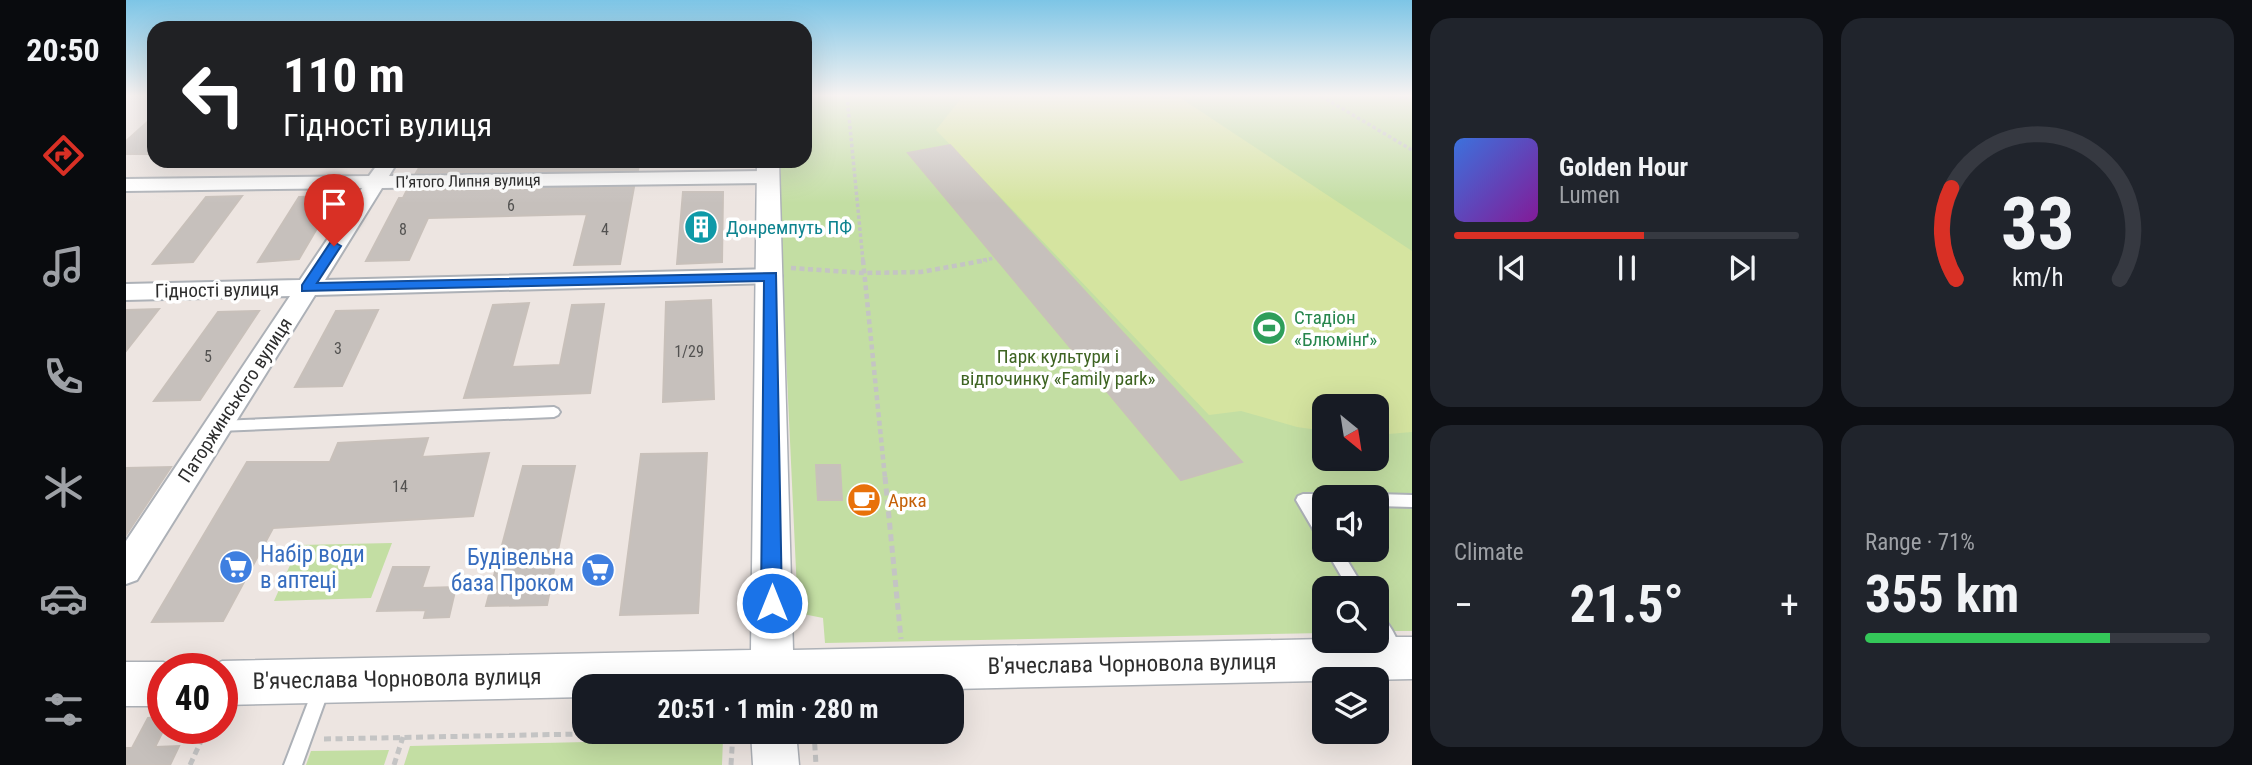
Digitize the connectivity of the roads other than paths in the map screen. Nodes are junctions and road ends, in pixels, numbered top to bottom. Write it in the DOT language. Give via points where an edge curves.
graph roads {
  1 [pos="385,168"];
  2 [pos="768,169"];
  3 [pos="375,183"];
  4 [pos="126,185"];
  5 [pos="771,271"];
  6 [pos="307,288"];
  7 [pos="126,292"];
  8 [pos="554,412"];
  9 [pos="218,426"];
  10 [pos="1312,500"];
  11 [pos="1389,500"];
  12 [pos="1412,501"];
  13 [pos="1312,515"];
  14 [pos="126,569"];
  15 [pos="1389,637"];
  16 [pos="1406,658"];
  17 [pos="772,674"];
  18 [pos="825,674"];
  19 [pos="572,679"];
  20 [pos="325,680"];
  21 [pos="238,683"];
  22 [pos="126,684"];
  23 [pos="147,684"];
  24 [pos="775,744"];
  25 [pos="293,765"];
  26 [pos="776,765"];
  1 -- 3 [label="street, Паторжинського вулиця"];
  2 -- 3 [label="street, П’ятого Липня вулиця"];
  2 -- 5 [label="street"];
  3 -- 4 [label="street, П’ятого Липня вулиця"];
  3 -- 6 [label="street, Паторжинського вулиця"];
  5 -- 6 [label="street, Гідності вулиця"];
  5 -- 17 [label="street"];
  6 -- 7 [label="street, Гідності вулиця"];
  6 -- 9 [label="street, Паторжинського вулиця"];
  8 -- 9 [label="lane"];
  9 -- 14 [label="street, Паторжинського вулиця"];
  10 -- 13 [label="lane" via="1303,500"];
  11 -- 12 [label="lane"];
  15 -- 16 [label="lane"];
  16 -- 18 [label="street, В'ячеслава Чорновола вулиця" via="904,668"];
  19 -- 20 [label="street, В'ячеслава Чорновола вулиця"];
  20 -- 21 [label="street, В'ячеслава Чорновола вулиця"];
  20 -- 25 [label="lane"];
  22 -- 23 [label="street"];
  24 -- 26 [label="street"];
}
